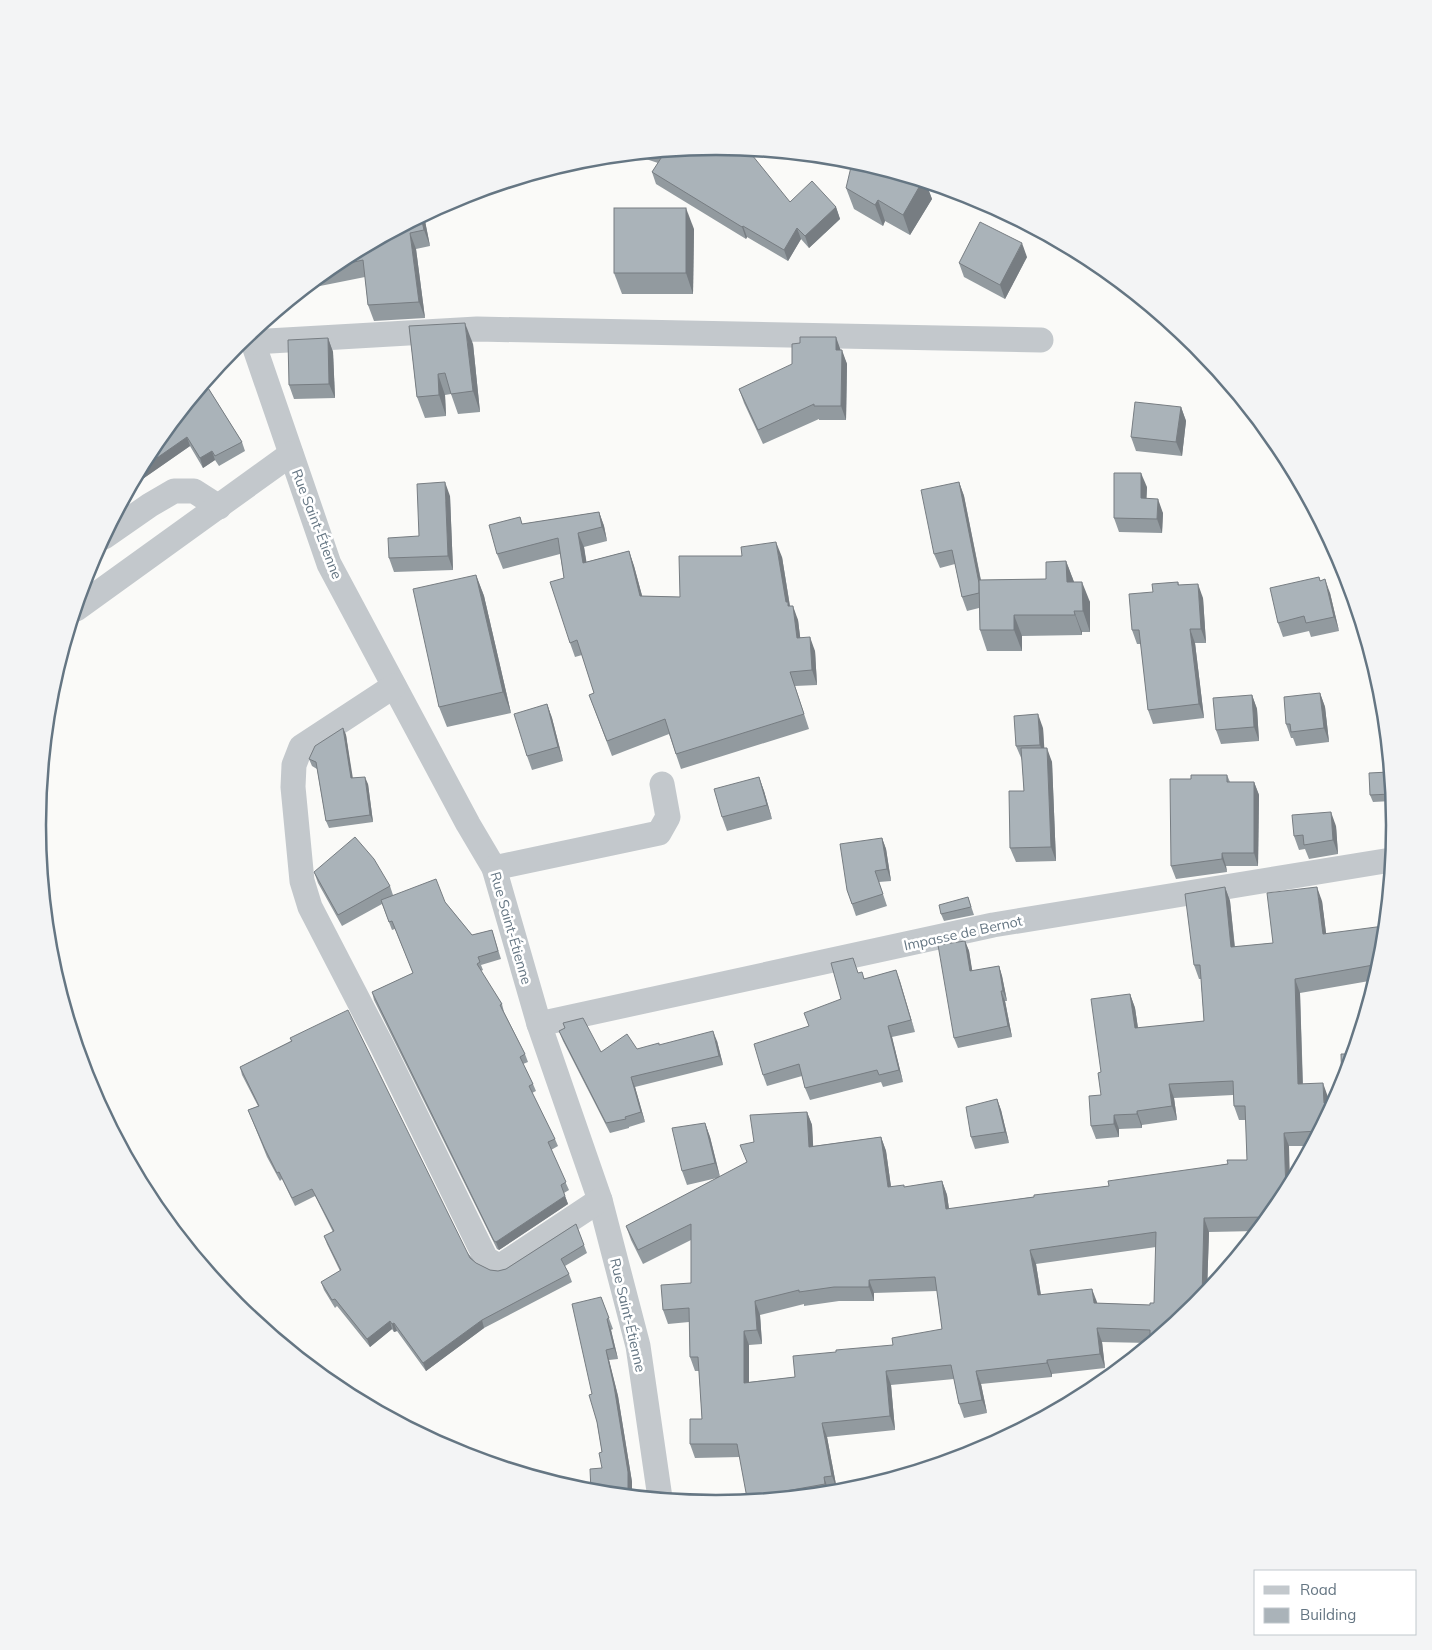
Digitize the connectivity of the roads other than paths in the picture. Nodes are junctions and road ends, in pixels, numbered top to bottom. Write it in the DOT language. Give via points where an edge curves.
graph roads {
  1 [pos="256,338"];
  2 [pos="1041,340"];
  3 [pos="252,341"];
  4 [pos="291,454"];
  5 [pos="219,506"];
  6 [pos="115,530"];
  7 [pos="85,603"];
  8 [pos="394,686"];
  9 [pos="662,784"];
  10 [pos="1384,861"];
  11 [pos="494,868"];
  12 [pos="539,1024"];
  13 [pos="600,1200"];
  14 [pos="659,1492"];
  1 -- 2 [label="street" via="477,330"];
  3 -- 4 [label="street, Rue Saint-Étienne"];
  4 -- 5 [label="street"];
  4 -- 8 [label="street, Rue Saint-Étienne" via="329,564"];
  5 -- 6 [label="street" via="194,490 174,491"];
  5 -- 7 [label="street"];
  8 -- 11 [label="street, Rue Saint-Étienne"];
  8 -- 13 [label="street" via="301,747 294,765 293,787 302,881 310,907 486,1259 502,1265"];
  9 -- 11 [label="street" via="668,817 659,833"];
  10 -- 12 [label="street, Impasse de Bernot" via="993,925"];
  11 -- 12 [label="street, Rue Saint-Étienne"];
  12 -- 13 [label="street, Rue Saint-Étienne"];
  13 -- 14 [label="street, Rue Saint-Étienne" via="638,1346"];
}
